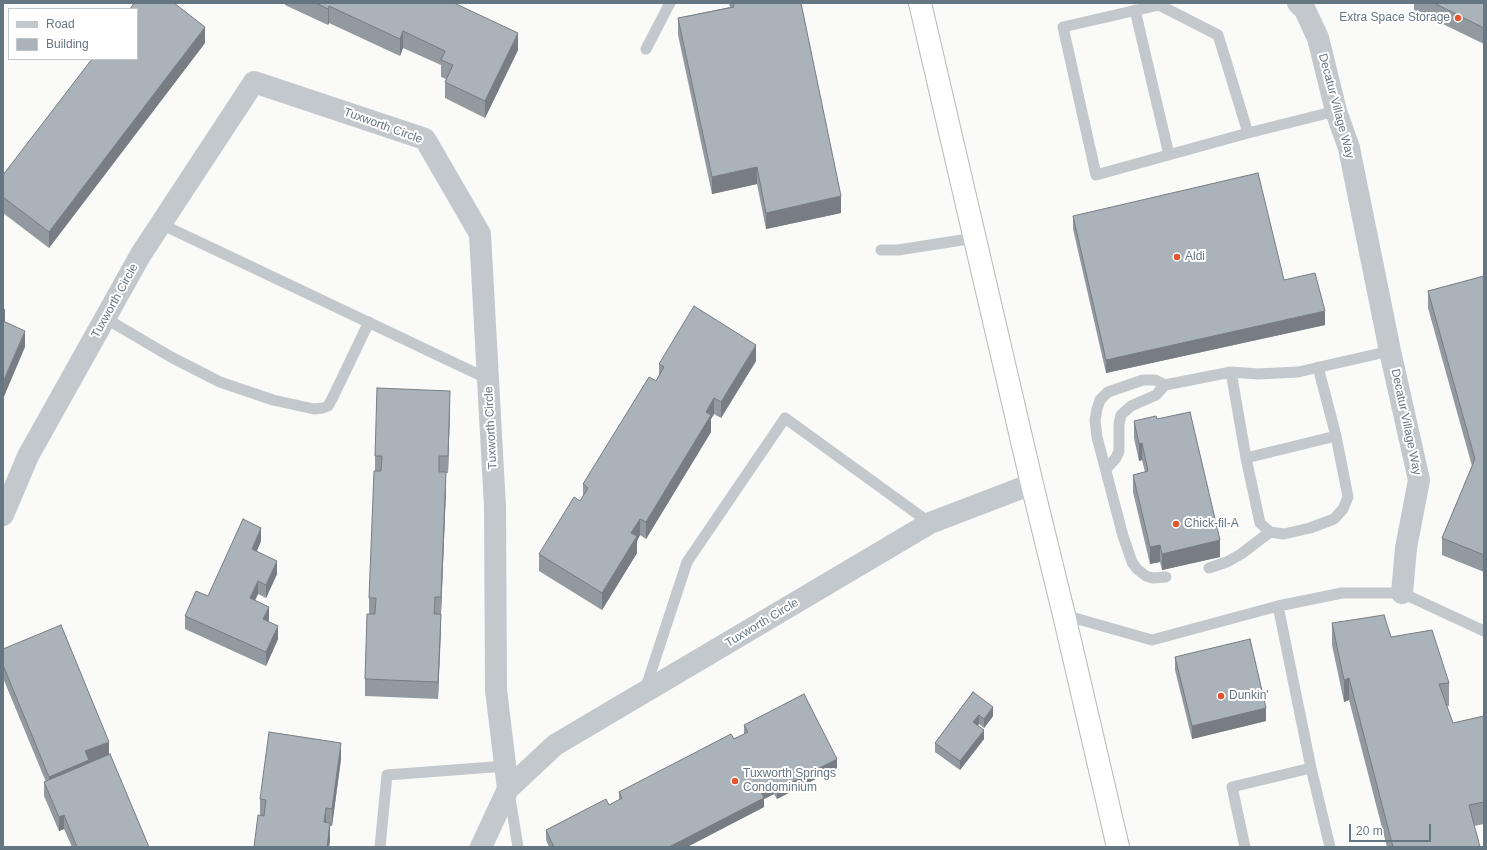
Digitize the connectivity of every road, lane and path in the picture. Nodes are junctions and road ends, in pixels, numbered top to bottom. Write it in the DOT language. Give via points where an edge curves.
graph roads {
  1 [pos="670,3"];
  2 [pos="920,3"];
  3 [pos="1305,6"];
  4 [pos="1135,10"];
  5 [pos="646,49"];
  6 [pos="1336,111"];
  7 [pos="1248,133"];
  8 [pos="1169,155"];
  9 [pos="161,224"];
  10 [pos="975,238"];
  11 [pos="881,250"];
  12 [pos="105,318"];
  13 [pos="369,322"];
  14 [pos="1390,351"];
  15 [pos="1318,367"];
  16 [pos="1231,372"];
  17 [pos="488,379"];
  18 [pos="1165,385"];
  19 [pos="1336,436"];
  20 [pos="1246,458"];
  21 [pos="1106,469"];
  22 [pos="1032,484"];
  23 [pos="3,515"];
  24 [pos="930,523"];
  25 [pos="1270,532"];
  26 [pos="1209,568"];
  27 [pos="1166,577"];
  28 [pos="1402,593"];
  29 [pos="1278,606"];
  30 [pos="1064,615"];
  31 [pos="1484,631"];
  32 [pos="644,692"];
  33 [pos="506,766"];
  34 [pos="1311,768"];
  35 [pos="508,789"];
  36 [pos="380,847"];
  37 [pos="481,847"];
  38 [pos="518,847"];
  39 [pos="1118,847"];
  40 [pos="1245,847"];
  41 [pos="1330,847"];
  1 -- 5 [label="lane"];
  2 -- 10 [label="highway"];
  3 -- 6 [label="street, Decatur Village Way" via="1318,38"];
  4 -- 7 [label="lane" via="1159,5 1218,35"];
  4 -- 8 [label="lane"];
  4 -- 8 [label="lane" via="1063,27 1096,175"];
  6 -- 7 [label="lane"];
  6 -- 14 [label="street, Decatur Village Way" via="1349,148"];
  7 -- 8 [label="lane"];
  9 -- 12 [label="street, Tuxworth Circle"];
  9 -- 13 [label="lane"];
  9 -- 17 [label="street, Tuxworth Circle" via="254,82 425,139 480,234"];
  10 -- 11 [label="lane" via="898,250"];
  10 -- 22 [label="highway"];
  12 -- 13 [label="lane" via="220,382 273,400 314,408 328,406"];
  12 -- 23 [label="street, Tuxworth Circle" via="28,456"];
  13 -- 17 [label="lane"];
  14 -- 15 [label="lane"];
  14 -- 28 [label="street, Decatur Village Way" via="1419,480 1406,548"];
  15 -- 16 [label="lane" via="1298,372"];
  15 -- 19 [label="lane"];
  16 -- 18 [label="lane"];
  16 -- 20 [label="lane"];
  17 -- 33 [label="street, Tuxworth Circle" via="495,507 496,690"];
  18 -- 21 [label="lane" via="1156,395 1131,406 1120,415 1119,451"];
  18 -- 21 [label="lane" via="1154,380 1143,380 1108,392 1100,400 1095,420"];
  19 -- 20 [label="lane"];
  19 -- 25 [label="lane" via="1348,497 1344,509 1334,519 1310,528 1284,534"];
  20 -- 25 [label="lane" via="1260,523"];
  21 -- 27 [label="lane" via="1122,536 1132,562 1146,576"];
  22 -- 24 [label="street, Tuxworth Circle"];
  22 -- 30 [label="highway"];
  24 -- 32 [label="street, Tuxworth Circle"];
  24 -- 32 [label="lane" via="785,418 687,562"];
  25 -- 26 [label="lane" via="1241,554"];
  28 -- 29 [label="lane" via="1342,593"];
  28 -- 31 [label="lane"];
  29 -- 30 [label="lane" via="1152,640"];
  29 -- 34 [label="lane"];
  30 -- 39 [label="highway"];
  32 -- 35 [label="street, Tuxworth Circle" via="555,745"];
  33 -- 35 [label="street, Tuxworth Circle"];
  33 -- 36 [label="lane" via="387,775"];
  34 -- 40 [label="lane" via="1232,788"];
  34 -- 41 [label="lane"];
  35 -- 37 [label="street, Tuxworth Circle"];
  35 -- 38 [label="lane"];
}
